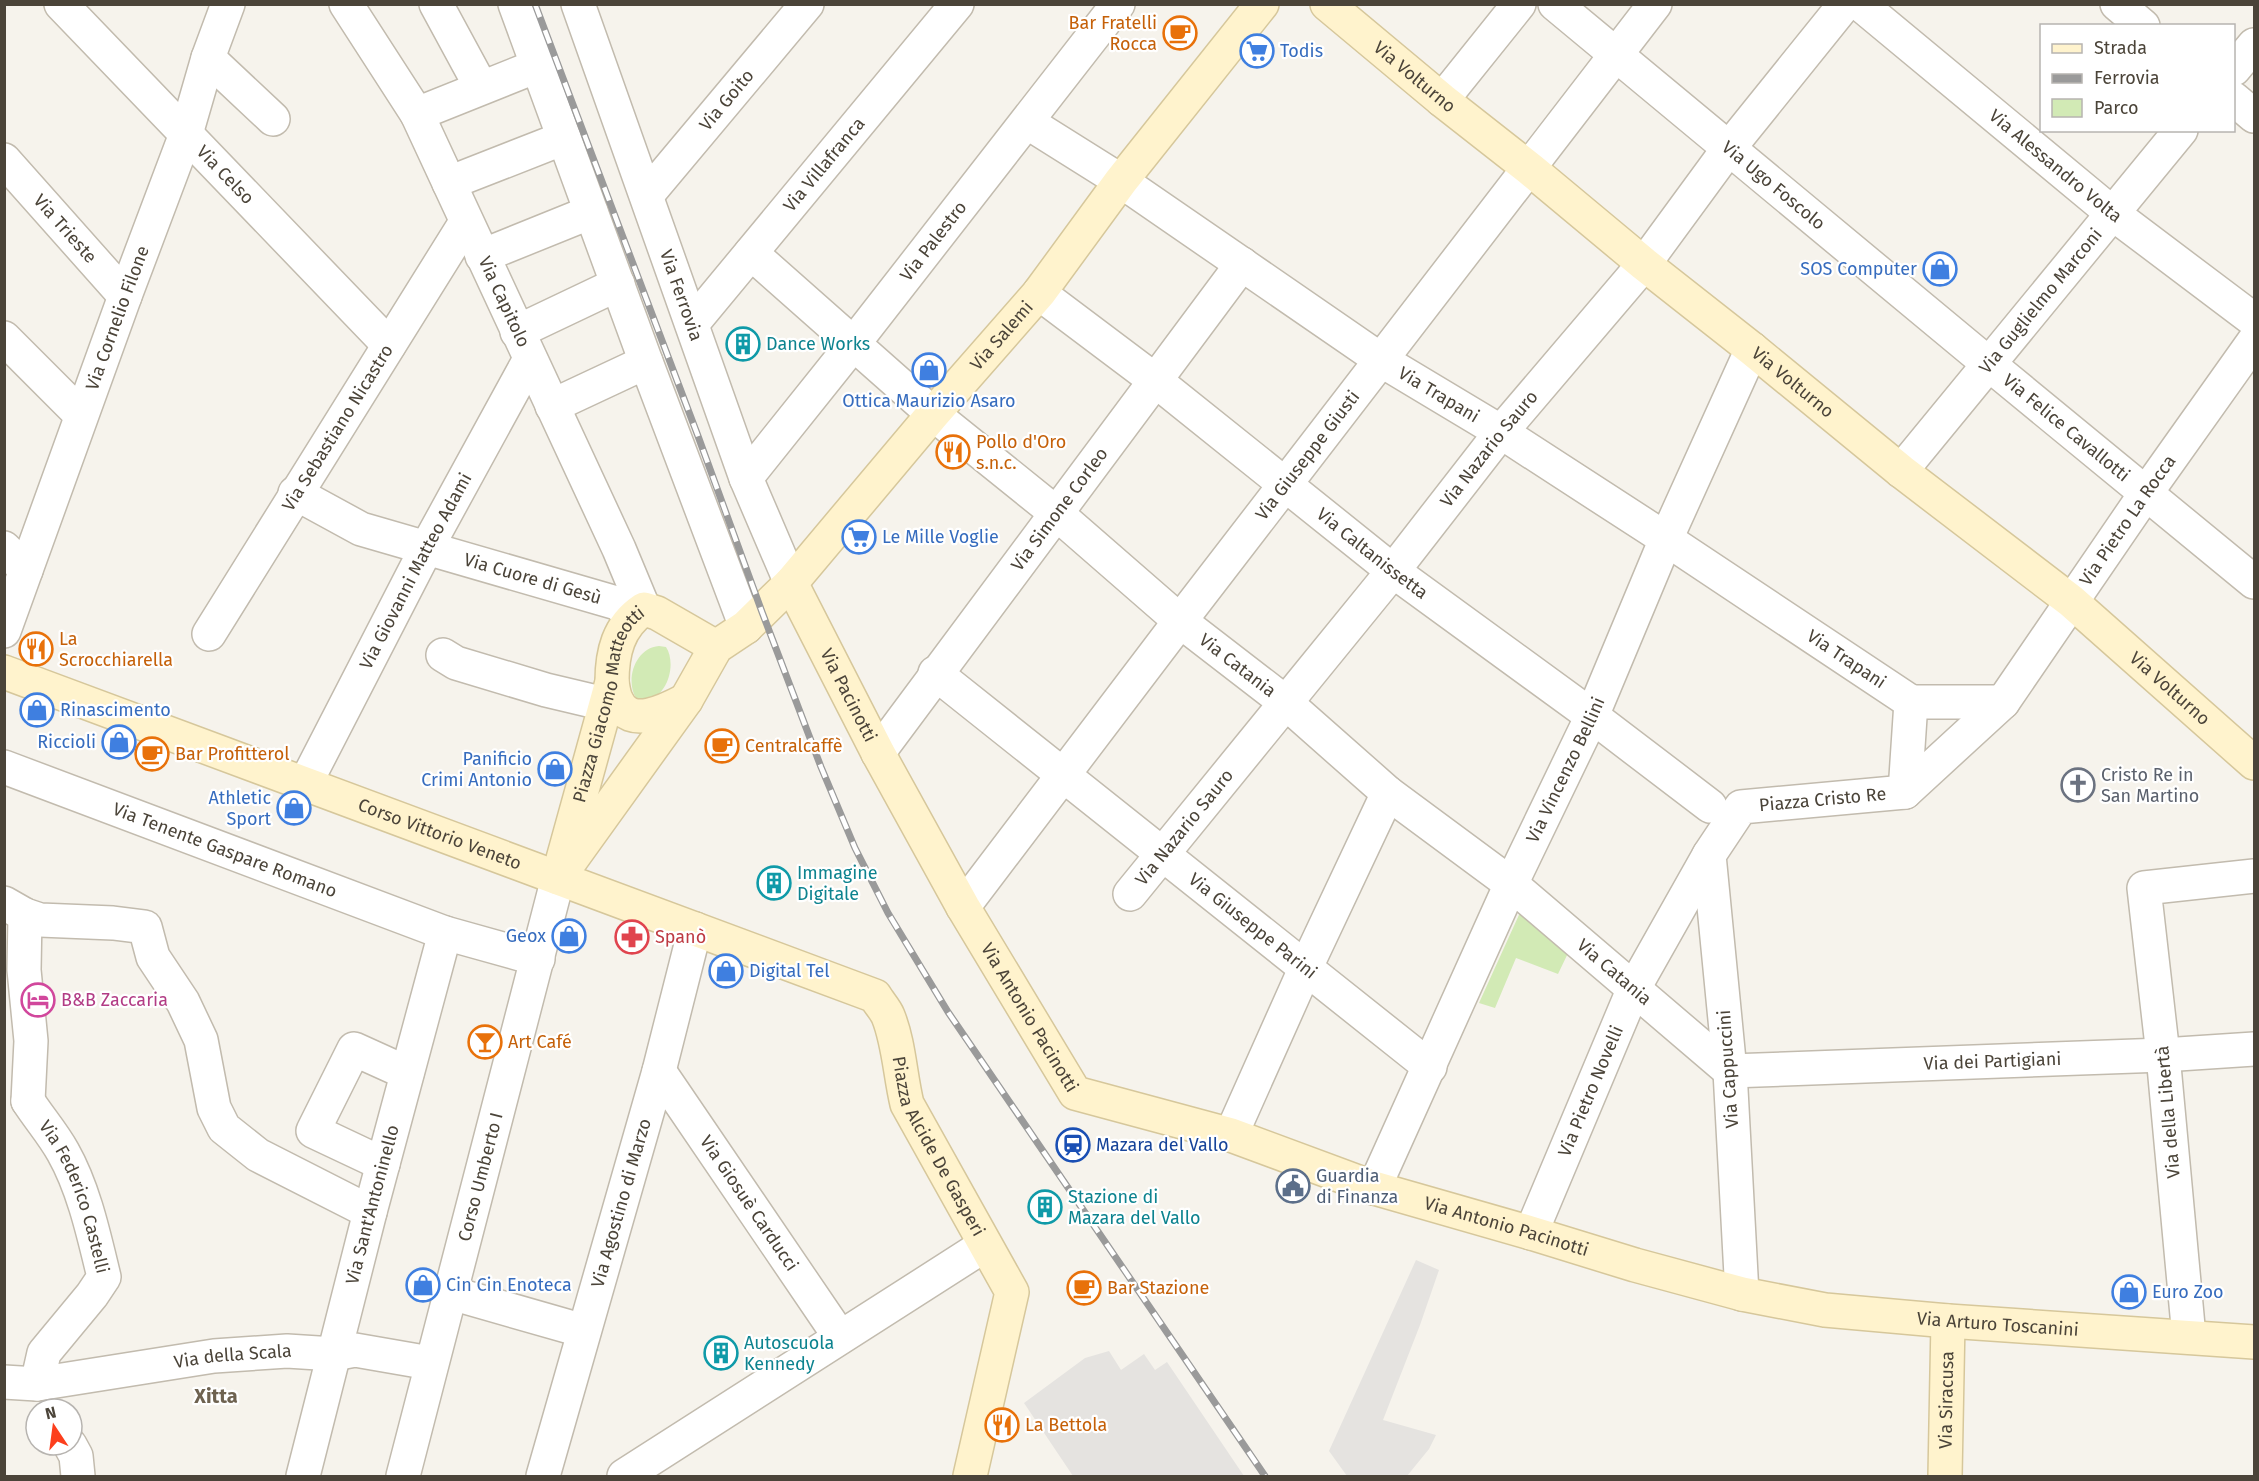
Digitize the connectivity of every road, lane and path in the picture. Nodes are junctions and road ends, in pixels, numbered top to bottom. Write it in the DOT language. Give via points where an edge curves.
graph roads {
  1 [pos="61,4"];
  2 [pos="228,4"];
  3 [pos="345,4"];
  4 [pos="436,4"];
  5 [pos="515,4"];
  6 [pos="807,4"];
  7 [pos="957,4"];
  8 [pos="1118,4"];
  9 [pos="1262,4"];
  10 [pos="1328,4"];
  11 [pos="1519,4"];
  12 [pos="1556,4"];
  13 [pos="1655,4"];
  14 [pos="1845,4"];
  15 [pos="1860,4"];
  16 [pos="2117,4"];
  17 [pos="586,9"];
  18 [pos="2141,24"];
  19 [pos="2254,45"];
  20 [pos="1617,55"];
  21 [pos="208,58"];
  22 [pos="537,66"];
  23 [pos="2235,68"];
  24 [pos="481,87"];
  25 [pos="1442,100"];
  26 [pos="2235,100"];
  27 [pos="417,114"];
  28 [pos="2254,116"];
  29 [pos="273,119"];
  30 [pos="1027,122"];
  31 [pos="2179,132"];
  32 [pos="186,134"];
  33 [pos="564,138"];
  34 [pos="1729,148"];
  35 [pos="4,160"];
  36 [pos="1530,169"];
  37 [pos="1121,181"];
  38 [pos="449,183"];
  39 [pos="647,195"];
  40 [pos="591,212"];
  41 [pos="2112,213"];
  42 [pos="466,222"];
  43 [pos="751,253"];
  44 [pos="482,256"];
  45 [pos="1242,264"];
  46 [pos="1644,264"];
  47 [pos="618,284"];
  48 [pos="1039,294"];
  49 [pos="124,296"];
  50 [pos="2254,320"];
  51 [pos="692,324"];
  52 [pos="4,338"];
  53 [pos="2254,341"];
  54 [pos="854,343"];
  55 [pos="389,345"];
  56 [pos="524,346"];
  57 [pos="1752,349"];
  58 [pos="1381,360"];
  59 [pos="646,362"];
  60 [pos="1989,365"];
  61 [pos="1156,381"];
  62 [pos="552,406"];
  63 [pos="933,414"];
  64 [pos="81,415"];
  65 [pos="1501,432"];
  66 [pos="1901,471"];
  67 [pos="746,478"];
  68 [pos="1286,485"];
  69 [pos="295,493"];
  70 [pos="2146,493"];
  71 [pos="1056,513"];
  72 [pos="1666,538"];
  73 [pos="426,549"];
  74 [pos="15,559"];
  75 [pos="1394,570"];
  76 [pos="2254,582"];
  77 [pos="791,583"];
  78 [pos="2071,601"];
  79 [pos="637,613"];
  80 [pos="1180,621"];
  81 [pos="746,627"];
  82 [pos="4,631"];
  83 [pos="209,634"];
  84 [pos="716,646"];
  85 [pos="443,655"];
  86 [pos="4,672"];
  87 [pos="935,674"];
  88 [pos="608,693"];
  89 [pos="686,700"];
  90 [pos="1285,702"];
  91 [pos="1911,702"];
  92 [pos="2003,702"];
  93 [pos="1592,716"];
  94 [pos="878,753"];
  95 [pos="2254,763"];
  96 [pos="4,767"];
  97 [pos="1064,775"];
  98 [pos="305,784"];
  99 [pos="1905,792"];
  100 [pos="1388,794"];
  101 [pos="908,806"];
  102 [pos="1725,807"];
  103 [pos="1711,850"];
  104 [pos="1164,855"];
  105 [pos="2254,876"];
  106 [pos="558,878"];
  107 [pos="1510,884"];
  108 [pos="1130,894"];
  109 [pos="963,908"];
  110 [pos="15,909"];
  111 [pos="695,929"];
  112 [pos="445,933"];
  113 [pos="1306,967"];
  114 [pos="535,971"];
  115 [pos="1634,988"];
  116 [pos="875,996"];
  117 [pos="2254,1048"];
  118 [pos="2163,1055"];
  119 [pos="1430,1067"];
  120 [pos="659,1071"];
  121 [pos="1730,1071"];
  122 [pos="408,1073"];
  123 [pos="16,1100"];
  124 [pos="1231,1136"];
  125 [pos="383,1164"];
  126 [pos="1374,1188"];
  127 [pos="370,1212"];
  128 [pos="1531,1233"];
  129 [pos="985,1245"];
  130 [pos="451,1293"];
  131 [pos="1742,1294"];
  132 [pos="1948,1321"];
  133 [pos="584,1331"];
  134 [pos="840,1336"];
  135 [pos="2189,1337"];
  136 [pos="2254,1342"];
  137 [pos="334,1354"];
  138 [pos="430,1363"];
  139 [pos="4,1382"];
  140 [pos="44,1396"];
  141 [pos="661,1465"];
  142 [pos="303,1476"];
  143 [pos="402,1476"];
  144 [pos="543,1476"];
  145 [pos="624,1476"];
  146 [pos="970,1476"];
  147 [pos="1945,1476"];
  1 -- 32 [label="street, Via Celso"];
  2 -- 21 [label="street, Via Cornelio Filone"];
  3 -- 27 [label="street, Via Capitolo"];
  4 -- 24 [label="street"];
  5 -- 22 [label="street"];
  6 -- 39 [label="street, Via Goito"];
  7 -- 43 [label="street, Via Villafranca"];
  8 -- 30 [label="street, Via Palestro"];
  9 -- 37 [label="street, Via Salemi"];
  10 -- 25 [label="street, Via Volturno"];
  11 -- 25 [label="street"];
  12 -- 20 [label="street, Via Ugo Foscolo"];
  13 -- 20 [label="street, Via Giuseppe Giusti"];
  14 -- 34 [label="street, Via Nazario Sauro"];
  15 -- 41 [label="street, Via Alessandro Volta"];
  16 -- 18 [label="street"];
  17 -- 39 [label="street, Via Ferrovia"];
  19 -- 23 [label="street"];
  20 -- 34 [label="street, Via Ugo Foscolo"];
  20 -- 36 [label="street, Via Giuseppe Giusti"];
  21 -- 29 [label="street"];
  21 -- 32 [label="street, Via Cornelio Filone"];
  22 -- 24 [label="street"];
  22 -- 33 [label="street"];
  24 -- 27 [label="street"];
  25 -- 36 [label="street, Via Volturno"];
  26 -- 28 [label="street"];
  27 -- 38 [label="street, Via Capitolo"];
  30 -- 37 [label="street, Via Trapani"];
  30 -- 54 [label="street, Via Palestro"];
  31 -- 41 [label="street, Via Guglielmo Marconi"];
  32 -- 49 [label="street, Via Cornelio Filone"];
  32 -- 55 [label="street, Via Celso"];
  33 -- 38 [label="street"];
  33 -- 40 [label="street"];
  34 -- 46 [label="street, Via Nazario Sauro"];
  34 -- 60 [label="street, Via Ugo Foscolo"];
  35 -- 49 [label="street, Via Trieste"];
  36 -- 46 [label="street, Via Volturno"];
  36 -- 58 [label="street, Via Giuseppe Giusti"];
  37 -- 45 [label="street, Via Trapani"];
  37 -- 48 [label="street, Via Salemi"];
  38 -- 42 [label="street, Via Capitolo"];
  39 -- 51 [label="street, Via Ferrovia"];
  40 -- 44 [label="street"];
  40 -- 47 [label="street"];
  41 -- 50 [label="street, Via Alessandro Volta"];
  41 -- 60 [label="street, Via Guglielmo Marconi"];
  42 -- 44 [label="street, Via Capitolo"];
  42 -- 55 [label="street, Via Sebastiano Nicastro"];
  43 -- 51 [label="street, Via Villafranca"];
  43 -- 54 [label="street, Via Catania"];
  44 -- 56 [label="street, Via Capitolo"];
  45 -- 58 [label="street, Via Trapani"];
  45 -- 61 [label="street, Via Simone Corleo"];
  46 -- 57 [label="street, Via Volturno"];
  46 -- 65 [label="street, Via Nazario Sauro"];
  47 -- 56 [label="street"];
  47 -- 59 [label="street"];
  48 -- 61 [label="street, Via Caltanissetta"];
  48 -- 63 [label="street, Via Salemi"];
  49 -- 64 [label="street, Via Cornelio Filone"];
  51 -- 67 [label="street, Via Ferrovia"];
  52 -- 64 [label="street"];
  53 -- 70 [label="street, Via Pietro La Rocca"];
  54 -- 63 [label="street, Via Catania"];
  54 -- 67 [label="street, Via Palestro"];
  55 -- 69 [label="street, Via Sebastiano Nicastro"];
  56 -- 62 [label="street, Via Capitolo"];
  56 -- 73 [label="street, Via Giovanni Matteo Adami"];
  57 -- 66 [label="street, Via Volturno"];
  57 -- 72 [label="street, Via Vincenzo Bellini"];
  58 -- 65 [label="street, Via Trapani"];
  58 -- 68 [label="street, Via Giuseppe Giusti"];
  59 -- 62 [label="street"];
  59 -- 81 [label="street"];
  60 -- 66 [label="street, Via Guglielmo Marconi"];
  60 -- 70 [label="street, Via Felice Cavallotti"];
  61 -- 68 [label="street, Via Caltanissetta"];
  61 -- 71 [label="street, Via Simone Corleo"];
  62 -- 79 [label="street, Via Capitolo" via="619,549"];
  63 -- 71 [label="street, Via Catania"];
  63 -- 77 [label="street, Via Salemi"];
  64 -- 74 [label="street, Via Cornelio Filone"];
  65 -- 72 [label="street, Via Trapani"];
  65 -- 75 [label="street, Via Nazario Sauro"];
  66 -- 78 [label="street, Via Volturno"];
  67 -- 77 [label="street, Via Ferrovia"];
  68 -- 75 [label="street, Via Caltanissetta"];
  68 -- 80 [label="street, Via Giuseppe Giusti"];
  69 -- 73 [label="street, Via Cuore di Gesù" via="361,529"];
  69 -- 83 [label="street, Via Sebastiano Nicastro"];
  70 -- 76 [label="street, Via Felice Cavallotti"];
  70 -- 78 [label="street, Via Pietro La Rocca"];
  71 -- 80 [label="street, Via Catania"];
  71 -- 87 [label="street, Via Simone Corleo"];
  72 -- 91 [label="street, Via Trapani"];
  72 -- 93 [label="street, Via Vincenzo Bellini"];
  73 -- 79 [label="street, Via Cuore di Gesù" via="620,604"];
  73 -- 98 [label="street, Via Giovanni Matteo Adami"];
  74 -- 82 [label="street, Via Cornelio Filone"];
  75 -- 90 [label="street, Via Nazario Sauro"];
  75 -- 93 [label="street, Via Caltanissetta"];
  77 -- 81 [label="street, Via Salemi"];
  77 -- 94 [label="street, Via Pacinotti"];
  78 -- 92 [label="street, Via Pietro La Rocca"];
  78 -- 95 [label="street, Via Volturno"];
  79 -- 84 [label="street, Piazza Giacomo Matteotti" via="676,623"];
  79 -- 88 [label="street, Piazza Giacomo Matteotti" via="612,658"];
  80 -- 90 [label="street, Via Catania"];
  80 -- 97 [label="street, Via Giuseppe Giusti"];
  81 -- 84 [label="street, Via Salemi"];
  84 -- 89 [label="street, Piazza Giacomo Matteotti"];
  85 -- 88 [label="street" via="456,663 534,686"];
  86 -- 98 [label="street, Corso Vittorio Veneto"];
  87 -- 94 [label="street, Via Simone Corleo"];
  87 -- 97 [label="street, Via Giuseppe Parini"];
  88 -- 89 [label="street" via="627,712 642,716 655,715"];
  88 -- 106 [label="street, Piazza Giacomo Matteotti"];
  89 -- 106 [label="street, Piazza Giacomo Matteotti"];
  90 -- 100 [label="street, Via Catania"];
  90 -- 104 [label="street, Via Nazario Sauro"];
  91 -- 92 [label="street"];
  91 -- 99 [label="street, Piazza Cristo Re"];
  92 -- 99 [label="street, Piazza Cristo Re"];
  93 -- 102 [label="street, Via Caltanissetta"];
  93 -- 107 [label="street, Via Vincenzo Bellini"];
  94 -- 101 [label="street, Via Pacinotti"];
  96 -- 112 [label="street, Via Tenente Gaspare Romano"];
  97 -- 104 [label="street, Via Giuseppe Parini"];
  97 -- 109 [label="street, Via Giuseppe Giusti"];
  98 -- 106 [label="street, Corso Vittorio Veneto"];
  99 -- 102 [label="street, Piazza Cristo Re"];
  100 -- 107 [label="street, Via Catania"];
  100 -- 113 [label="street"];
  101 -- 109 [label="street, Via Antonio Pacinotti"];
  102 -- 103 [label="street"];
  103 -- 115 [label="street, Via Pietro Novelli"];
  103 -- 121 [label="street, Via Cappuccini"];
  104 -- 108 [label="street, Via Nazario Sauro"];
  104 -- 113 [label="street, Via Giuseppe Parini"];
  105 -- 118 [label="street, Via della Libertà" via="2144,888"];
  106 -- 111 [label="street, Corso Vittorio Veneto"];
  106 -- 114 [label="street, Corso Umberto I"];
  107 -- 115 [label="street, Via Catania"];
  107 -- 119 [label="street, Via Vincenzo Bellini"];
  109 -- 124 [label="street, Via Antonio Pacinotti" via="1075,1093"];
  110 -- 123 [label="street" via="31,1041"];
  110 -- 127 [label="street" via="40,920 146,927 153,957 183,1002 201,1040 214,1108 224,1128 258,1155"];
  111 -- 116 [label="street, Corso Vittorio Veneto"];
  111 -- 120 [label="street, Via Agostino di Marzo"];
  112 -- 114 [label="street, Via Tenente Gaspare Romano"];
  112 -- 122 [label="street, Via Sant'Antoninello"];
  113 -- 119 [label="street, Via Giuseppe Parini"];
  113 -- 124 [label="street"];
  114 -- 130 [label="street, Corso Umberto I"];
  115 -- 121 [label="street, Via Catania"];
  115 -- 128 [label="street, Via Pietro Novelli"];
  116 -- 129 [label="street, Piazza Alcide De Gasperi" via="887,1013 894,1034 907,1104"];
  117 -- 118 [label="street, Via dei Partigiani"];
  118 -- 121 [label="street, Via dei Partigiani"];
  118 -- 135 [label="street, Via della Libertà"];
  119 -- 126 [label="street, Via Vincenzo Bellini"];
  120 -- 133 [label="street, Via Agostino di Marzo"];
  120 -- 134 [label="street, Via Giosuè Carducci"];
  121 -- 131 [label="street, Via Cappuccini"];
  122 -- 125 [label="street, Via Sant'Antoninello"];
  122 -- 125 [label="street" via="354,1049 313,1131"];
  123 -- 140 [label="street, Via Federico Castelli" via="63,1152 79,1191 104,1277 44,1353"];
  124 -- 126 [label="street, Via Antonio Pacinotti"];
  125 -- 127 [label="street, Via Sant'Antoninello"];
  126 -- 128 [label="street, Via Antonio Pacinotti"];
  127 -- 137 [label="street, Via Sant'Antoninello"];
  128 -- 131 [label="street, Via Antonio Pacinotti"];
  129 -- 134 [label="street"];
  129 -- 146 [label="street, Piazza Alcide De Gasperi" via="1012,1292"];
  130 -- 133 [label="street"];
  130 -- 138 [label="street, Corso Umberto I"];
  131 -- 132 [label="street, Via Arturo Toscanini" via="1825,1310"];
  132 -- 135 [label="street, Via Arturo Toscanini"];
  132 -- 147 [label="street, Via Siracusa"];
  133 -- 144 [label="street, Via Agostino di Marzo"];
  134 -- 141 [label="street"];
  135 -- 136 [label="street, Via Arturo Toscanini"];
  137 -- 138 [label="street, Via della Scala" via="355,1350"];
  137 -- 140 [label="street, Via della Scala" via="287,1351 214,1356"];
  137 -- 142 [label="street, Via Sant'Antoninello"];
  138 -- 143 [label="street, Corso Umberto I"];
  139 -- 140 [label="street, Via della Scala"];
  141 -- 145 [label="street"];
}
